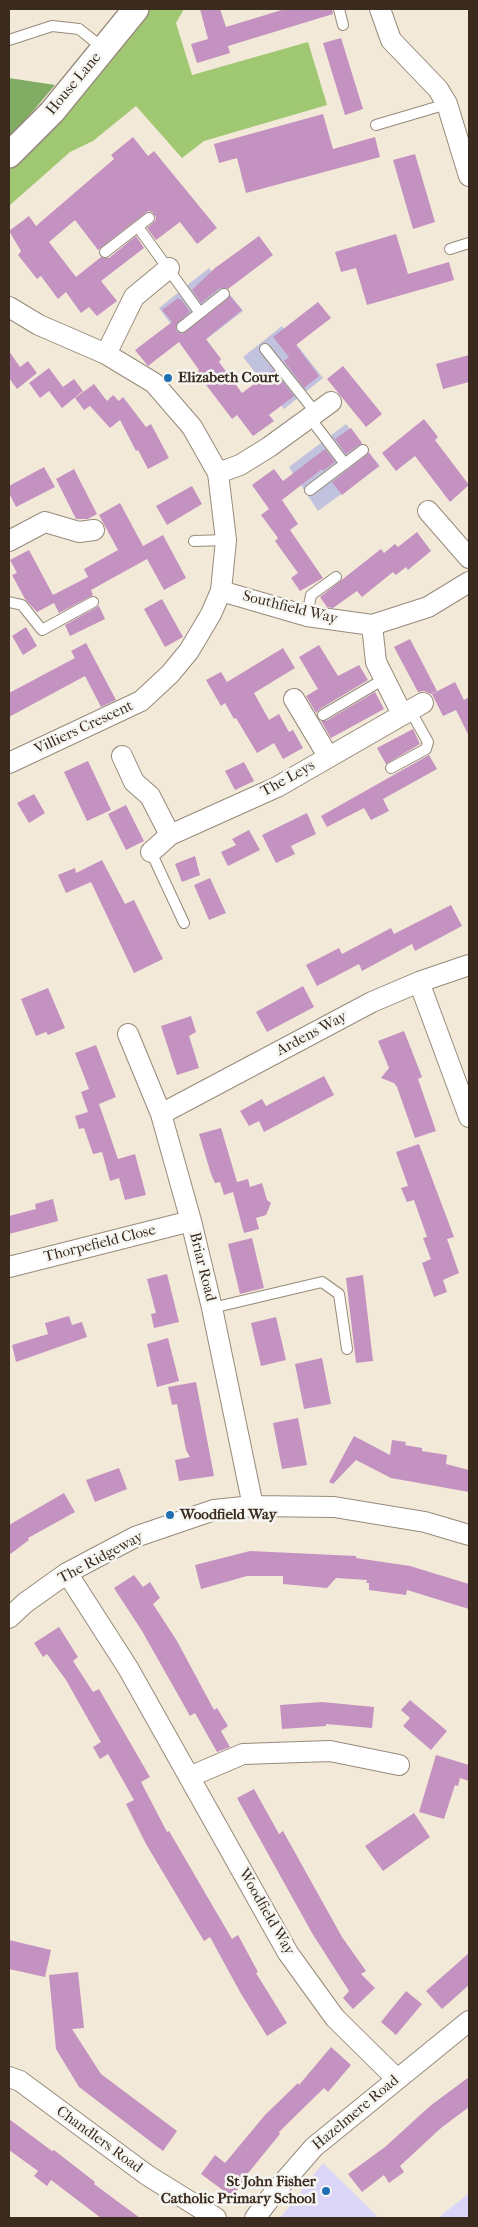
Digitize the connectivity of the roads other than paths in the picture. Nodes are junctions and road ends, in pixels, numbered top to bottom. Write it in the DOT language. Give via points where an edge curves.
graph roads {
  1 [pos="136,9"];
  2 [pos="339,9"];
  3 [pos="380,9"];
  4 [pos="343,25"];
  5 [pos="9,40"];
  6 [pos="103,48"];
  7 [pos="447,104"];
  8 [pos="376,125"];
  9 [pos="463,137"];
  10 [pos="9,155"];
  11 [pos="469,176"];
  12 [pos="149,218"];
  13 [pos="138,227"];
  14 [pos="469,243"];
  15 [pos="450,249"];
  16 [pos="105,252"];
  17 [pos="169,268"];
  18 [pos="224,294"];
  19 [pos="9,307"];
  20 [pos="200,313"];
  21 [pos="182,327"];
  22 [pos="265,349"];
  23 [pos="106,354"];
  24 [pos="319,411"];
  25 [pos="363,450"];
  26 [pos="345,464"];
  27 [pos="218,473"];
  28 [pos="310,490"];
  29 [pos="428,511"];
  30 [pos="94,530"];
  31 [pos="226,540"];
  32 [pos="9,541"];
  33 [pos="194,541"];
  34 [pos="469,558"];
  35 [pos="336,577"];
  36 [pos="469,582"];
  37 [pos="221,591"];
  38 [pos="9,602"];
  39 [pos="92,602"];
  40 [pos="308,616"];
  41 [pos="372,626"];
  42 [pos="384,679"];
  43 [pos="294,699"];
  44 [pos="412,709"];
  45 [pos="323,715"];
  46 [pos="122,756"];
  47 [pos="328,756"];
  48 [pos="9,763"];
  49 [pos="391,768"];
  50 [pos="170,835"];
  51 [pos="151,852"];
  52 [pos="184,922"];
  53 [pos="469,965"];
  54 [pos="419,982"];
  55 [pos="128,1034"];
  56 [pos="160,1114"];
  57 [pos="469,1117"];
  58 [pos="191,1221"];
  59 [pos="9,1267"];
  60 [pos="212,1308"];
  61 [pos="347,1349"];
  62 [pos="253,1506"];
  63 [pos="469,1535"];
  64 [pos="67,1573"];
  65 [pos="9,1618"];
  66 [pos="399,1766"];
  67 [pos="189,1777"];
  68 [pos="469,2021"];
  69 [pos="9,2077"];
  70 [pos="396,2079"];
  71 [pos="216,2218"];
  72 [pos="255,2218"];
  1 -- 6 [label="street, House Lane"];
  2 -- 4 [label="lane"];
  3 -- 7 [label="street" via="391,40 438,89"];
  5 -- 6 [label="lane" via="52,26 79,29"];
  6 -- 10 [label="street, House Lane" via="52,112"];
  7 -- 8 [label="lane"];
  7 -- 9 [label="street"];
  9 -- 11 [label="street"];
  12 -- 13 [label="lane"];
  13 -- 16 [label="lane"];
  13 -- 17 [label="lane"];
  14 -- 15 [label="lane"];
  17 -- 20 [label="lane"];
  17 -- 23 [label="street" via="134,297"];
  18 -- 20 [label="lane"];
  19 -- 23 [label="street, Villiers Crescent" via="39,325"];
  20 -- 21 [label="lane"];
  22 -- 24 [label="lane"];
  23 -- 27 [label="street, Villiers Crescent" via="154,383 192,427"];
  24 -- 26 [label="lane"];
  24 -- 27 [label="street" via="240,465"];
  25 -- 26 [label="lane"];
  26 -- 28 [label="lane"];
  27 -- 31 [label="street, Villiers Crescent"];
  29 -- 34 [label="street"];
  30 -- 32 [label="street" via="78,532 45,522"];
  31 -- 33 [label="lane"];
  31 -- 37 [label="street, Villiers Crescent"];
  35 -- 40 [label="lane" via="312,595"];
  36 -- 41 [label="street, Southfield Way" via="428,607"];
  37 -- 40 [label="street, Southfield Way"];
  37 -- 48 [label="street, Villiers Crescent" via="188,651 170,674 141,701"];
  38 -- 39 [label="lane" via="22,605 42,630"];
  40 -- 41 [label="street, Southfield Way"];
  41 -- 42 [label="street" via="376,662"];
  42 -- 44 [label="street"];
  42 -- 45 [label="lane"];
  43 -- 47 [label="street"];
  44 -- 47 [label="street, The Leys"];
  44 -- 49 [label="lane" via="428,742 426,749"];
  46 -- 50 [label="street" via="134,782 150,796"];
  47 -- 50 [label="street, The Leys" via="276,787"];
  50 -- 51 [label="street, The Leys"];
  51 -- 52 [label="lane"];
  53 -- 54 [label="street, Ardens Way"];
  54 -- 56 [label="street, Ardens Way" via="372,1002"];
  54 -- 57 [label="street"];
  55 -- 56 [label="street, Briar Road"];
  56 -- 58 [label="street, Briar Road"];
  58 -- 59 [label="street, Thorpefield Close"];
  58 -- 60 [label="street, Briar Road"];
  60 -- 61 [label="lane" via="322,1282 339,1294"];
  60 -- 62 [label="street, Briar Road"];
  62 -- 63 [label="street, The Ridgeway" via="334,1507 425,1522"];
  62 -- 64 [label="street, The Ridgeway" via="214,1510 135,1538"];
  64 -- 65 [label="street, The Ridgeway"];
  64 -- 67 [label="street, Woodfield Way" via="128,1668"];
  66 -- 67 [label="street" via="330,1752 243,1754"];
  67 -- 70 [label="street, Woodfield Way" via="288,1952 335,2018"];
  68 -- 70 [label="street, Hazelmere Road"];
  69 -- 71 [label="street, Chandlers Road" via="20,2081 147,2175"];
  70 -- 72 [label="street, Hazelmere Road" via="314,2147"];
}
